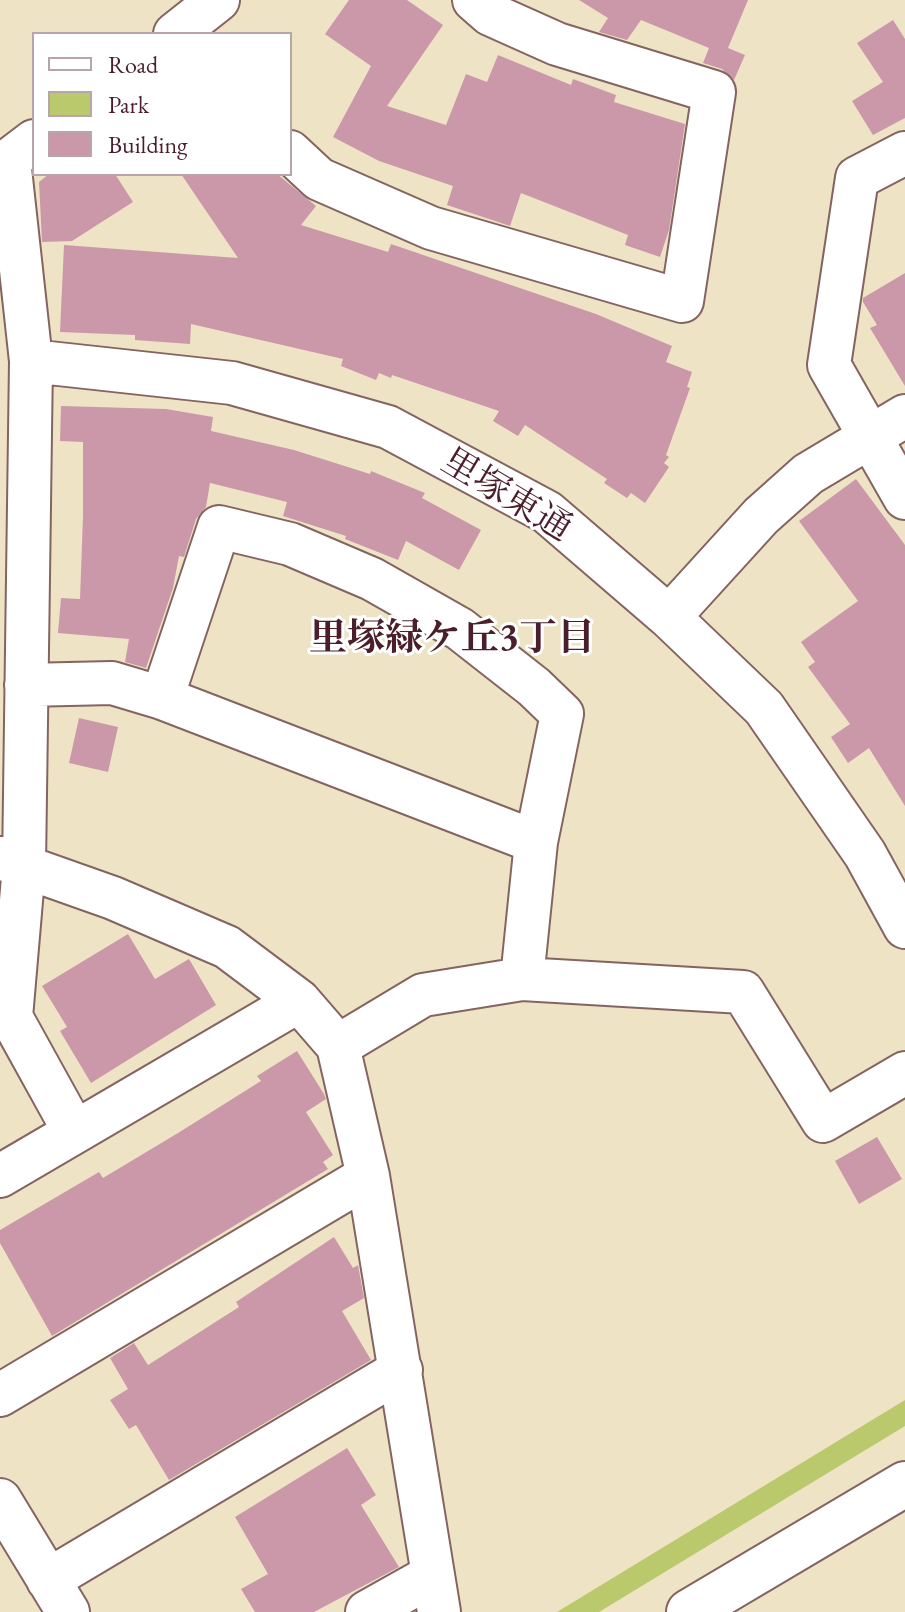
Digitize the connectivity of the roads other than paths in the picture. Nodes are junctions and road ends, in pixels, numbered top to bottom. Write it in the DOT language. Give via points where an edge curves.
graph roads {
  1 [pos="218,0"];
  2 [pos="474,0"];
  3 [pos="182,32"];
  4 [pos="32,143"];
  5 [pos="905,153"];
  6 [pos="292,154"];
  7 [pos="31,361"];
  8 [pos="905,416"];
  9 [pos="868,437"];
  10 [pos="905,498"];
  11 [pos="669,617"];
  12 [pos="26,685"];
  13 [pos="162,698"];
  14 [pos="536,842"];
  15 [pos="12,862"];
  16 [pos="905,927"];
  17 [pos="522,979"];
  18 [pos="299,1001"];
  19 [pos="338,1046"];
  20 [pos="905,1073"];
  21 [pos="74,1131"];
  22 [pos="0,1176"];
  23 [pos="368,1176"];
  24 [pos="401,1370"];
  25 [pos="0,1395"];
  26 [pos="905,1484"];
  27 [pos="0,1500"];
  28 [pos="436,1594"];
  29 [pos="58,1596"];
  30 [pos="367,1612"];
  31 [pos="689,1612"];
  1 -- 3 [label="street"];
  2 -- 6 [label="street" via="490,14 557,44 714,92 682,301 431,228 319,179"];
  4 -- 7 [label="street" via="9,160"];
  5 -- 9 [label="street" via="857,178 829,365"];
  7 -- 11 [label="street, 里塚東通" via="232,383 388,427 547,512"];
  7 -- 12 [label="street"];
  8 -- 9 [label="street"];
  9 -- 10 [label="street"];
  9 -- 11 [label="street" via="808,474 761,516"];
  11 -- 16 [label="street, 里塚東通" via="764,708 865,854"];
  12 -- 13 [label="street" via="112,683"];
  12 -- 15 [label="street"];
  13 -- 14 [label="street"];
  13 -- 14 [label="street" via="219,527 290,544 372,579 460,629 562,714"];
  14 -- 17 [label="street"];
  15 -- 18 [label="street" via="227,947"];
  15 -- 21 [label="street" via="11,1017"];
  17 -- 19 [label="street" via="423,995"];
  17 -- 20 [label="street" via="743,992 823,1121"];
  18 -- 19 [label="street"];
  18 -- 21 [label="street"];
  19 -- 23 [label="street"];
  21 -- 22 [label="street"];
  23 -- 24 [label="street"];
  23 -- 25 [label="street"];
  24 -- 28 [label="street"];
  24 -- 29 [label="street"];
  26 -- 31 [label="street"];
  27 -- 29 [label="street"];
  28 -- 30 [label="street"];
}
